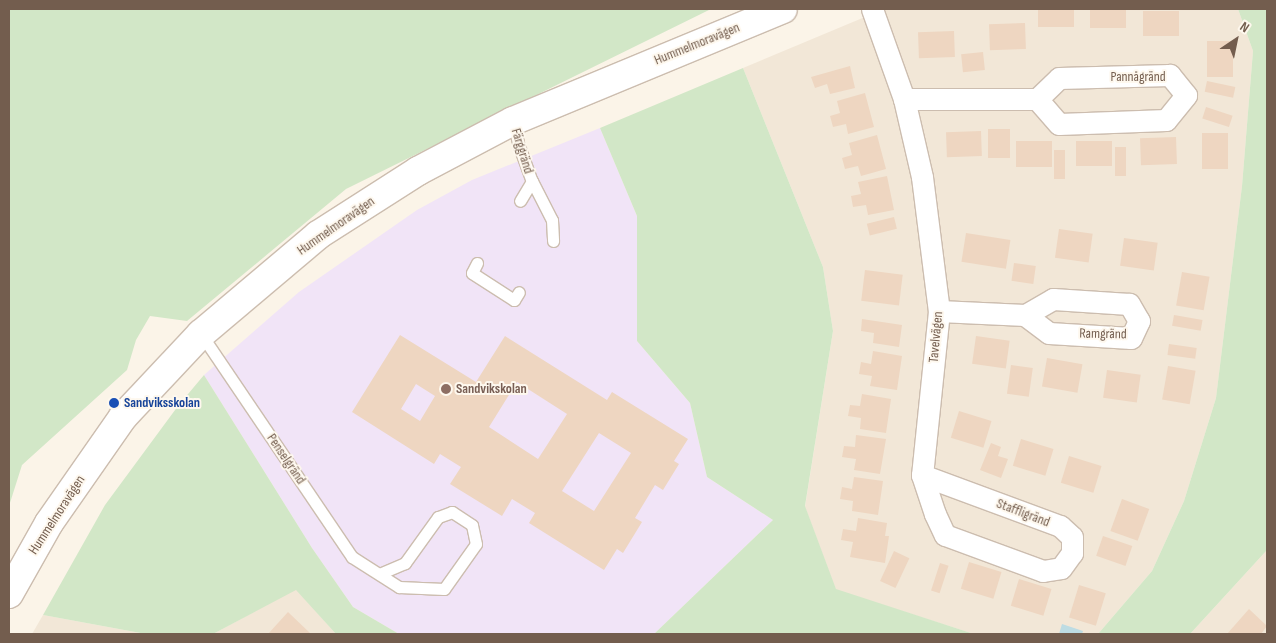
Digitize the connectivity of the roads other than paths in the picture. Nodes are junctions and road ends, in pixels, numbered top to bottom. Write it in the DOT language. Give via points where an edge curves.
graph roads {
  1 [pos="783,9"];
  2 [pos="872,9"];
  3 [pos="904,99"];
  4 [pos="1037,99"];
  5 [pos="513,121"];
  6 [pos="532,181"];
  7 [pos="520,201"];
  8 [pos="553,241"];
  9 [pos="477,263"];
  10 [pos="519,292"];
  11 [pos="939,311"];
  12 [pos="1025,315"];
  13 [pos="201,334"];
  14 [pos="922,474"];
  15 [pos="1043,571"];
  16 [pos="379,574"];
  17 [pos="9,594"];
  1 -- 5 [label="street, Hummelmoravägen"];
  2 -- 3 [label="street, Tavelvägen"];
  3 -- 4 [label="street"];
  3 -- 11 [label="street, Tavelvägen" via="922,177"];
  4 -- 4 [label="street, Pannågränd" via="1059,124 1166,120 1186,95 1170,75 1078,77 1059,78"];
  5 -- 6 [label="lane, Färggränd"];
  5 -- 13 [label="street, Hummelmoravägen" via="418,170 318,235"];
  6 -- 7 [label="lane, Färggränd"];
  6 -- 8 [label="lane, Färggränd" via="552,220"];
  9 -- 10 [label="lane" via="472,273 514,300"];
  11 -- 12 [label="street"];
  11 -- 14 [label="street, Tavelvägen"];
  13 -- 16 [label="lane, Penselgränd" via="352,557"];
  13 -- 17 [label="street, Hummelmoravägen" via="123,417 49,523"];
  14 -- 15 [label="street, Tavelvägen" via="945,535"];
  14 -- 15 [label="street, Staffligränd" via="1060,526 1072,537 1072,553 1061,568"];
  16 -- 16 [label="lane, Penselgränd" via="399,587 444,589 476,544 472,525 452,512 438,517 405,563"];
}
